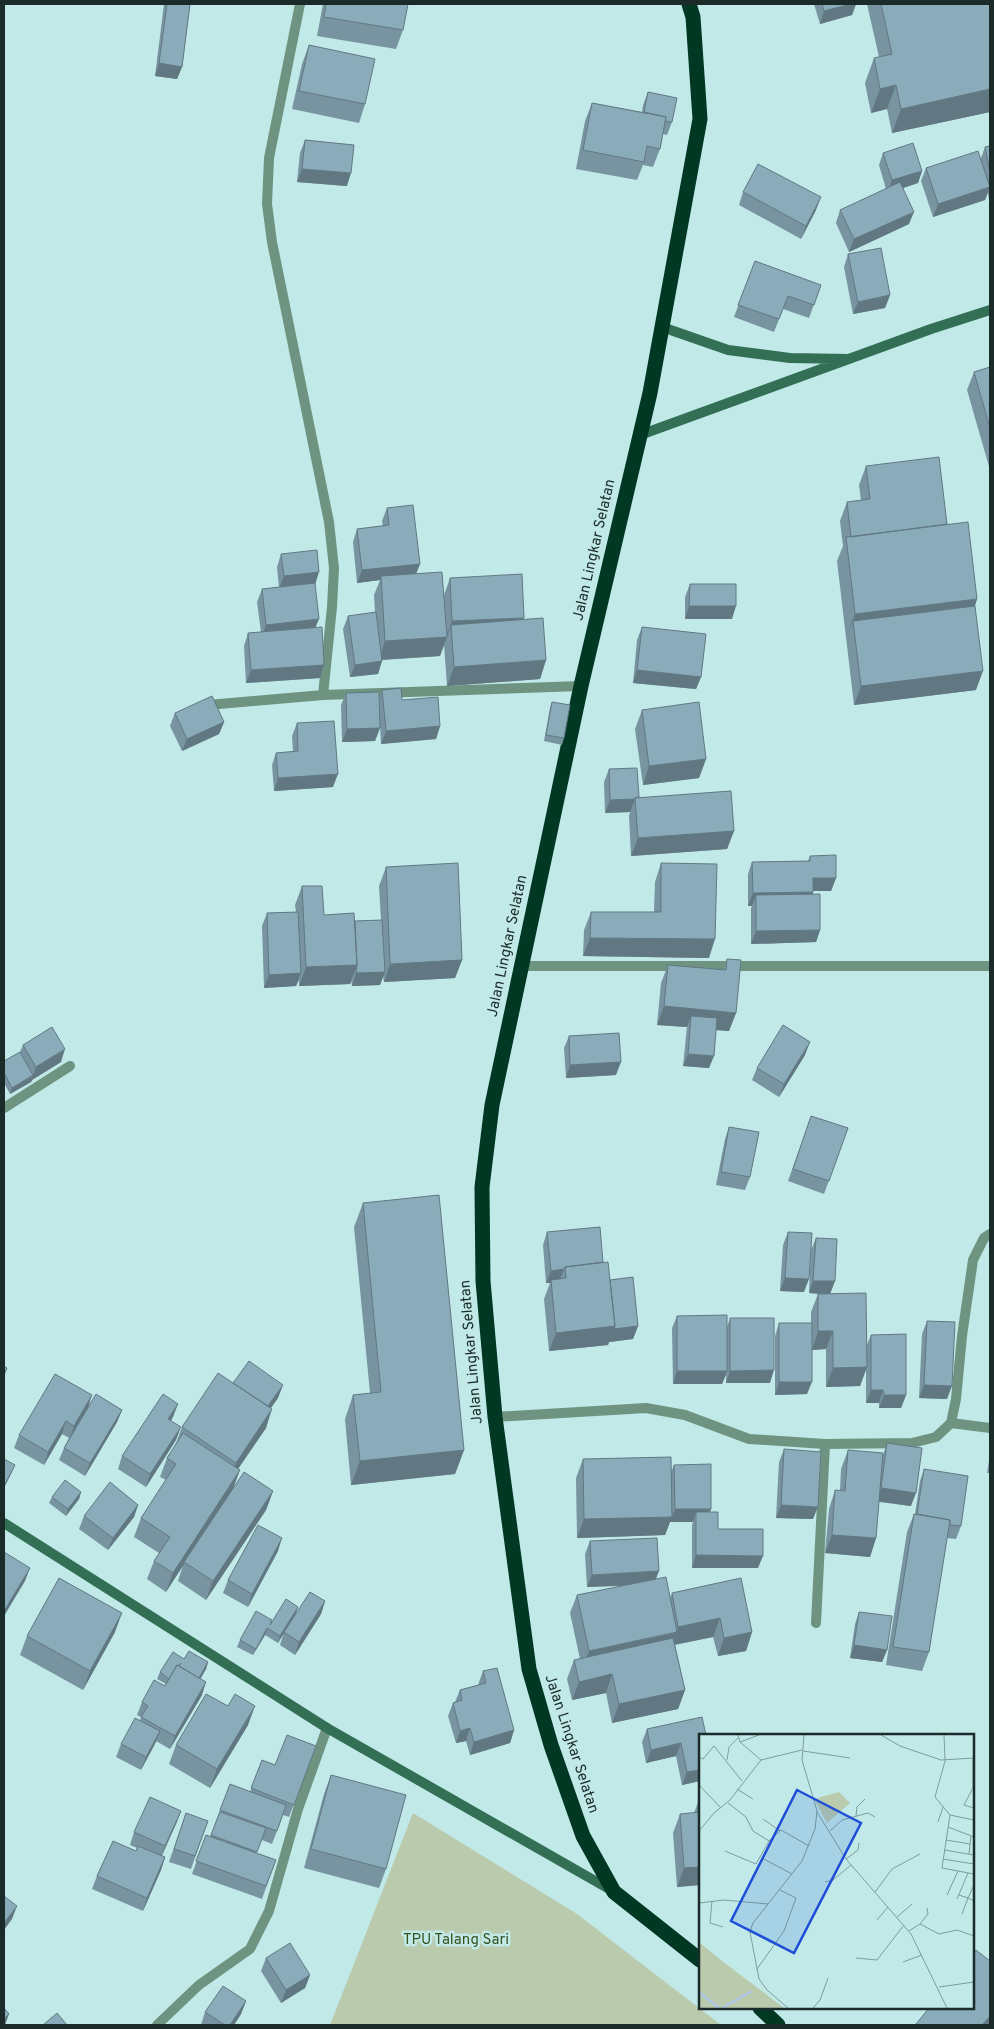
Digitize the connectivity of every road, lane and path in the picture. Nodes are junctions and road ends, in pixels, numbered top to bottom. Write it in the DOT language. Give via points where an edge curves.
graph roads {
  1 [pos="300,4"];
  2 [pos="689,4"];
  3 [pos="990,310"];
  4 [pos="662,327"];
  5 [pos="854,359"];
  6 [pos="640,435"];
  7 [pos="581,686"];
  8 [pos="323,695"];
  9 [pos="208,705"];
  10 [pos="522,966"];
  11 [pos="990,966"];
  12 [pos="70,1066"];
  13 [pos="4,1108"];
  14 [pos="990,1234"];
  15 [pos="495,1417"];
  16 [pos="951,1422"];
  17 [pos="990,1428"];
  18 [pos="825,1444"];
  19 [pos="4,1524"];
  20 [pos="816,1624"];
  21 [pos="327,1728"];
  22 [pos="614,1892"];
  23 [pos="699,1959"];
  24 [pos="761,2009"];
  25 [pos="157,2025"];
  26 [pos="778,2025"];
  1 -- 8 [label="street" via="269,158 267,204 329,522 334,568"];
  2 -- 4 [label="highway, Jalan Lingkar Selatan" via="700,119"];
  3 -- 5 [label="street"];
  4 -- 5 [label="street" via="728,350 790,358"];
  4 -- 6 [label="highway, Jalan Lingkar Selatan"];
  5 -- 6 [label="street"];
  6 -- 7 [label="highway, Jalan Lingkar Selatan"];
  7 -- 8 [label="street"];
  7 -- 10 [label="highway, Jalan Lingkar Selatan"];
  8 -- 9 [label="street"];
  10 -- 11 [label="street"];
  10 -- 15 [label="highway, Jalan Lingkar Selatan" via="492,1105 482,1186 483,1281"];
  12 -- 13 [label="street"];
  14 -- 16 [label="street" via="984,1238 973,1260"];
  15 -- 18 [label="street" via="646,1408 685,1415 749,1440"];
  15 -- 22 [label="highway, Jalan Lingkar Selatan" via="529,1669 583,1836"];
  16 -- 17 [label="street"];
  16 -- 18 [label="street" via="936,1437 912,1444"];
  18 -- 20 [label="street"];
  19 -- 21 [label="street"];
  21 -- 22 [label="street"];
  21 -- 25 [label="street" via="298,1809 269,1911 250,1949 199,1985"];
  22 -- 23 [label="highway"];
  24 -- 26 [label="highway"];
}
